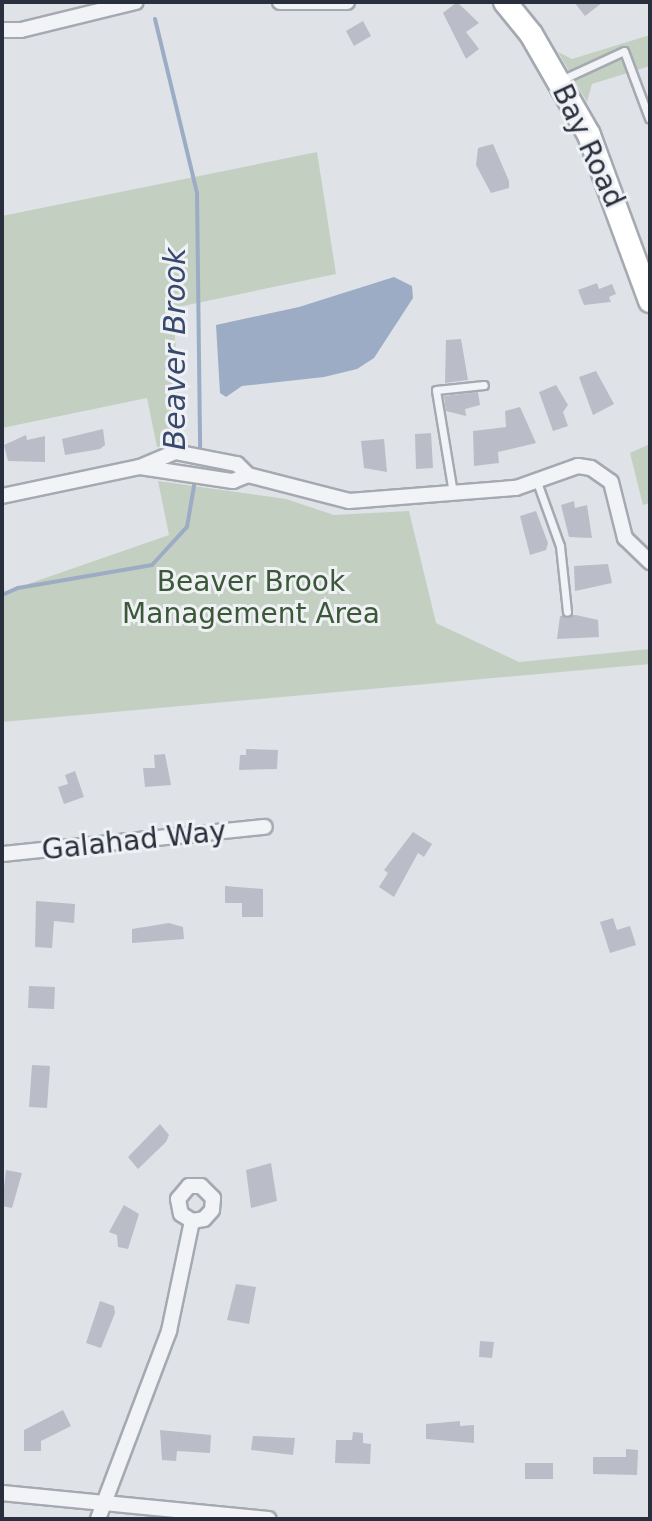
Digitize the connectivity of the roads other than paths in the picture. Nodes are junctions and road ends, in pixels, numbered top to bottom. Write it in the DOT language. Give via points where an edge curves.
graph roads {
  1 [pos="136,2"];
  2 [pos="280,2"];
  3 [pos="347,2"];
  4 [pos="505,2"];
  5 [pos="2,30"];
  6 [pos="559,81"];
  7 [pos="649,118"];
  8 [pos="650,301"];
  9 [pos="484,385"];
  10 [pos="140,467"];
  11 [pos="248,475"];
  12 [pos="537,482"];
  13 [pos="453,493"];
  14 [pos="2,496"];
  15 [pos="650,562"];
  16 [pos="567,612"];
  17 [pos="265,827"];
  18 [pos="2,854"];
  19 [pos="192,1221"];
  20 [pos="2,1493"];
  21 [pos="103,1504"];
  22 [pos="98,1519"];
  23 [pos="269,1519"];
  1 -- 5 [label="street" via="42,26"];
  2 -- 3 [label="street"];
  4 -- 6 [label="main road, Bay Road"];
  6 -- 7 [label="lane" via="624,51"];
  6 -- 8 [label="main road, Bay Road" via="595,150"];
  9 -- 13 [label="lane" via="436,390"];
  10 -- 11 [label="street" via="233,481"];
  10 -- 11 [label="street" via="175,452 237,464"];
  10 -- 14 [label="street"];
  11 -- 13 [label="street" via="349,501"];
  12 -- 13 [label="street"];
  12 -- 15 [label="street" via="578,466 603,474 611,482 625,538"];
  12 -- 16 [label="lane" via="558,536"];
  17 -- 18 [label="street, Galahad Way"];
  19 -- 21 [label="street" via="169,1331"];
  20 -- 21 [label="street"];
  21 -- 22 [label="street"];
  21 -- 23 [label="street"];
}
